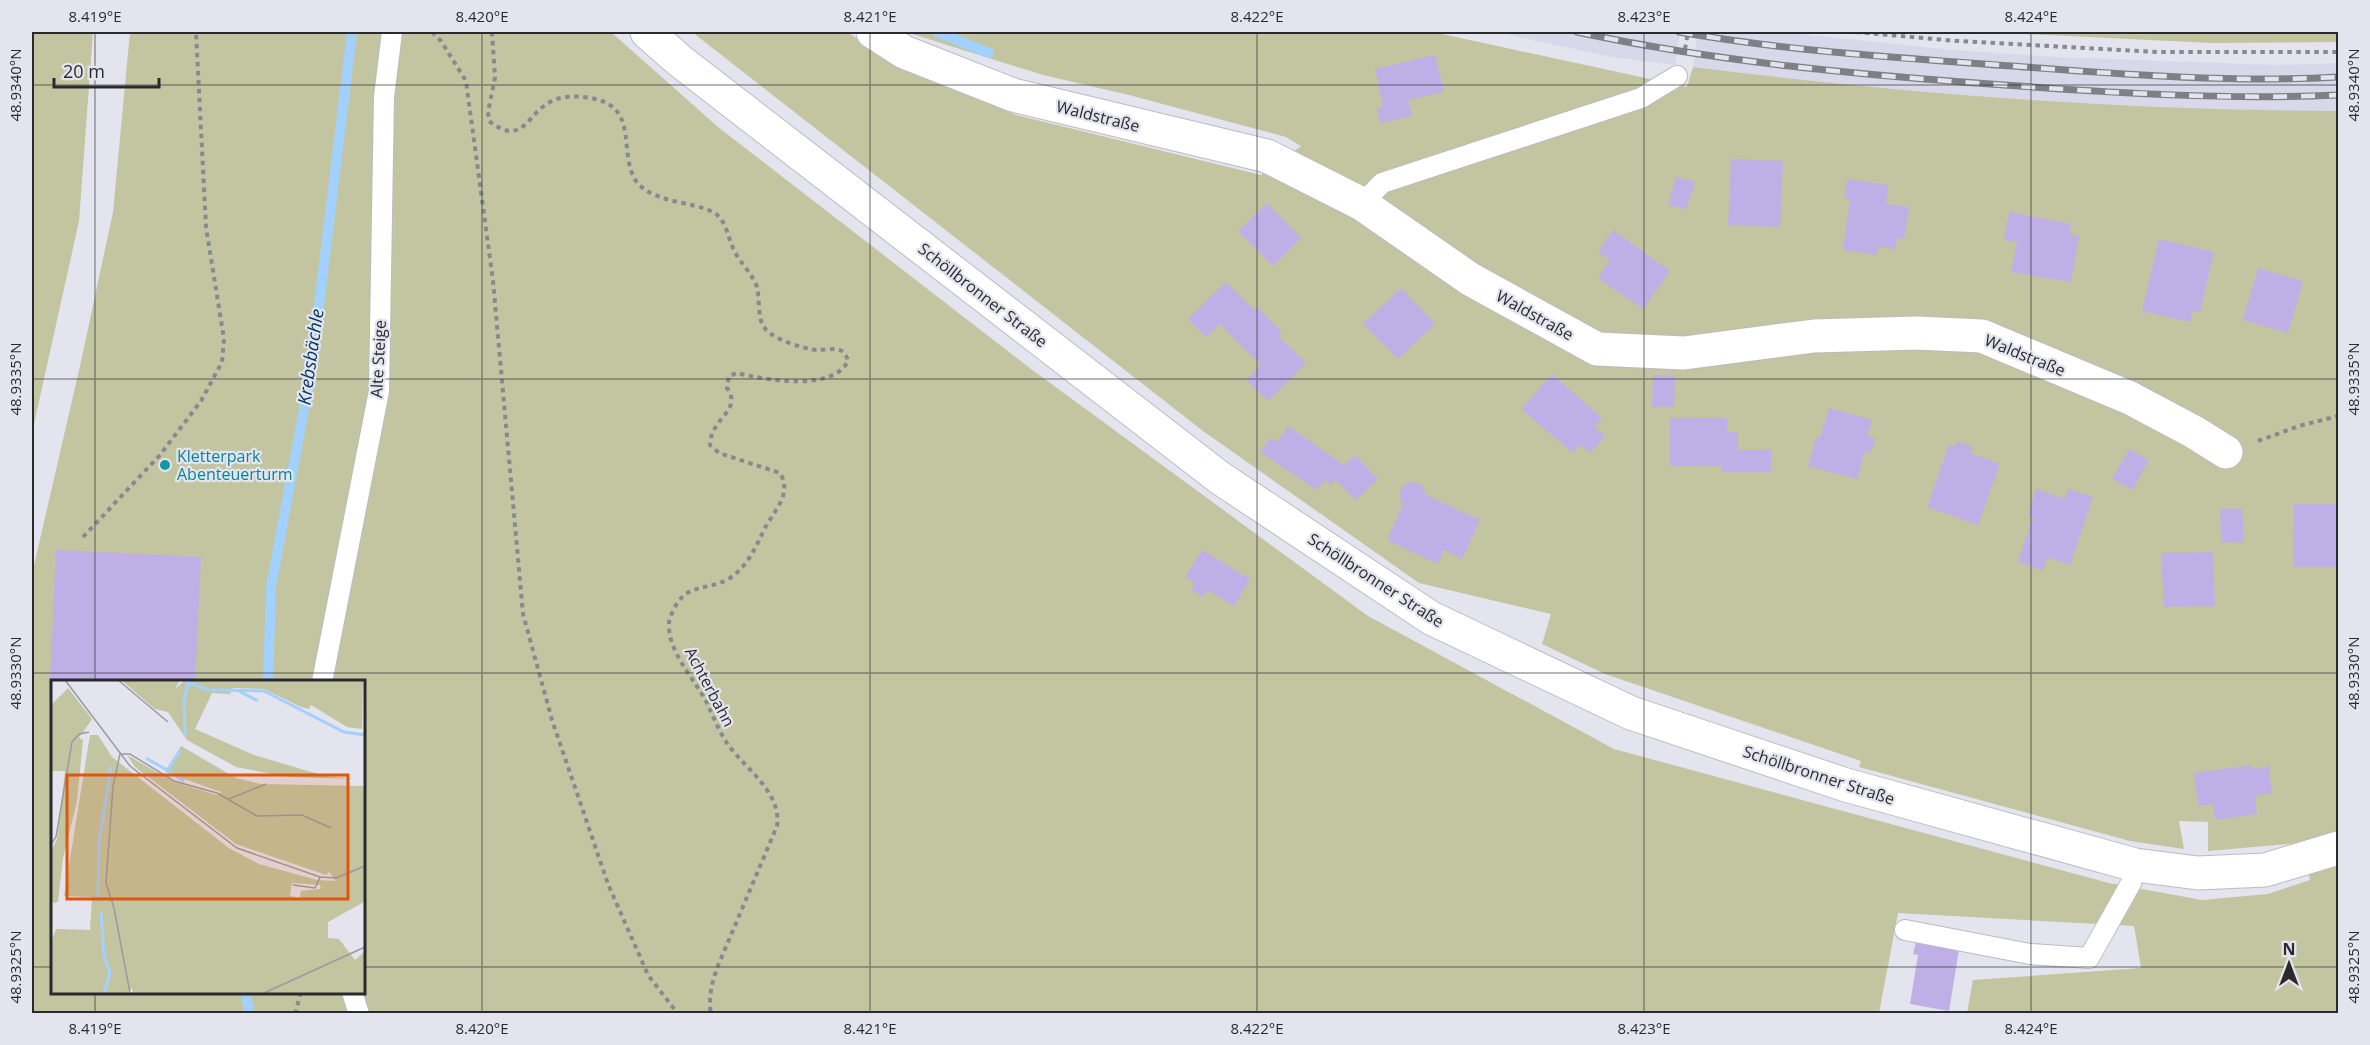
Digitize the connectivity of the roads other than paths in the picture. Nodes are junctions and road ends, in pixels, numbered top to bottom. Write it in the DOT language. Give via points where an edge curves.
graph roads {
  1 [pos="392,32"];
  2 [pos="647,32"];
  3 [pos="873,32"];
  4 [pos="1677,76"];
  5 [pos="1362,204"];
  6 [pos="2226,452"];
  7 [pos="322,680"];
  8 [pos="2338,848"];
  9 [pos="2135,865"];
  10 [pos="1905,930"];
  11 [pos="352,994"];
  12 [pos="359,1014"];
  1 -- 7 [label="lane, Alte Steige" via="384,97 379,391"];
  2 -- 9 [label="main road, Schöllbronner Straße" via="1220,478 1431,618 1631,713 1846,785"];
  3 -- 5 [label="main road, Waldstraße" via="904,52 1013,95 1267,156"];
  4 -- 5 [label="lane" via="1641,98 1382,183"];
  5 -- 6 [label="main road, Waldstraße" via="1470,279 1596,349 1684,353 1814,336 1982,336 2130,398"];
  8 -- 9 [label="main road, Schöllbronner Straße" via="2265,870 2198,873"];
  9 -- 10 [label="lane" via="2131,883 2089,958 2030,954"];
  11 -- 12 [label="lane"];
}
